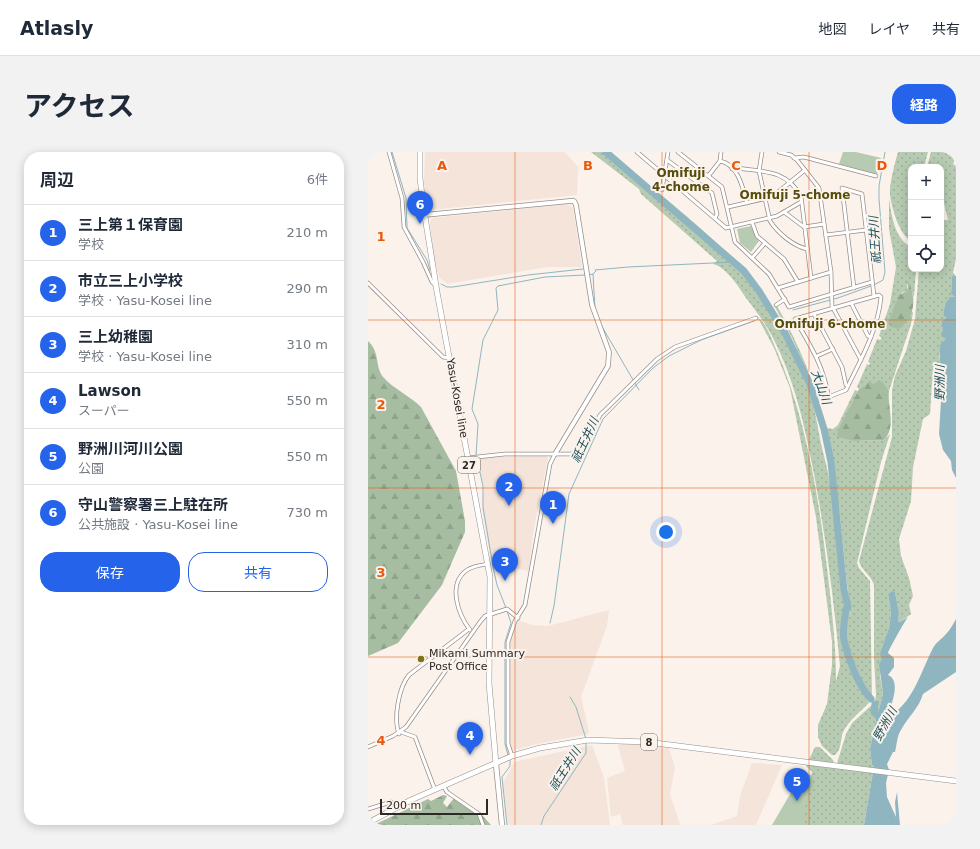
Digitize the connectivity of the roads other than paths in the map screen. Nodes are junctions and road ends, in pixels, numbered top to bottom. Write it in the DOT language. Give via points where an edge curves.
graph roads {
  1 [pos="389,152"];
  2 [pos="420,152"];
  3 [pos="637,152"];
  4 [pos="668,152"];
  5 [pos="678,152"];
  6 [pos="721,152"];
  7 [pos="762,152"];
  8 [pos="779,152"];
  9 [pos="683,154"];
  10 [pos="794,158"];
  11 [pos="666,160"];
  12 [pos="720,161"];
  13 [pos="732,169"];
  14 [pos="805,170"];
  15 [pos="759,171"];
  16 [pos="709,175"];
  17 [pos="664,176"];
  18 [pos="876,176"];
  19 [pos="791,183"];
  20 [pos="662,190"];
  21 [pos="765,198"];
  22 [pos="801,202"];
  23 [pos="747,203"];
  24 [pos="728,207"];
  25 [pos="784,212"];
  26 [pos="424,215"];
  27 [pos="770,217"];
  28 [pos="715,218"];
  29 [pos="752,222"];
  30 [pos="824,224"];
  31 [pos="732,226"];
  32 [pos="804,227"];
  33 [pos="866,230"];
  34 [pos="847,232"];
  35 [pos="826,235"];
  36 [pos="765,243"];
  37 [pos="807,249"];
  38 [pos="752,258"];
  39 [pos="830,272"];
  40 [pos="811,278"];
  41 [pos="798,282"];
  42 [pos="872,282"];
  43 [pos="368,283"];
  44 [pos="436,286"];
  45 [pos="778,288"];
  46 [pos="854,288"];
  47 [pos="833,294"];
  48 [pos="874,296"];
  49 [pos="785,299"];
  50 [pos="851,303"];
  51 [pos="776,305"];
  52 [pos="833,308"];
  53 [pos="814,314"];
  54 [pos="756,318"];
  55 [pos="871,337"];
  56 [pos="833,349"];
  57 [pos="816,356"];
  58 [pos="450,358"];
  59 [pos="861,360"];
  60 [pos="848,386"];
  61 [pos="555,454"];
  62 [pos="468,458"];
  63 [pos="488,564"];
  64 [pos="490,615"];
  65 [pos="518,618"];
  66 [pos="469,629"];
  67 [pos="473,632"];
  68 [pos="400,733"];
  69 [pos="368,747"];
  70 [pos="512,756"];
  71 [pos="496,764"];
  72 [pos="956,781"];
  73 [pos="444,787"];
  74 [pos="435,790"];
  75 [pos="391,802"];
  76 [pos="368,809"];
  77 [pos="368,823"];
  78 [pos="483,825"];
  79 [pos="502,825"];
  1 -- 44 [label="street" via="402,198 405,230"];
  2 -- 26 [label="main road, Yasu-Kosei line / 27"];
  3 -- 17 [label="street"];
  4 -- 11 [label="street"];
  5 -- 9 [label="street"];
  6 -- 12 [label="street"];
  7 -- 15 [label="street"];
  8 -- 10 [label="street"];
  9 -- 16 [label="street"];
  10 -- 14 [label="street"];
  10 -- 18 [label="street" via="804,157"];
  11 -- 17 [label="street"];
  11 -- 28 [label="street" via="712,193 717,214"];
  12 -- 13 [label="street"];
  12 -- 16 [label="street"];
  13 -- 15 [label="street"];
  13 -- 23 [label="street" via="741,180"];
  14 -- 19 [label="street"];
  14 -- 30 [label="street" via="819,188"];
  15 -- 19 [label="street" via="777,173"];
  15 -- 21 [label="street"];
  16 -- 24 [label="street" via="722,187"];
  17 -- 20 [label="street"];
  17 -- 28 [label="street"];
  19 -- 21 [label="street" via="780,192"];
  19 -- 22 [label="street"];
  21 -- 23 [label="street"];
  21 -- 27 [label="street"];
  22 -- 25 [label="street"];
  22 -- 32 [label="street"];
  23 -- 24 [label="street"];
  24 -- 31 [label="street"];
  25 -- 27 [label="street"];
  25 -- 32 [label="street"];
  26 -- 44 [label="main road, Yasu-Kosei line / 27"];
  26 -- 61 [label="street" via="574,201 592,305 609,352 609,360 608,366"];
  27 -- 29 [label="street"];
  27 -- 37 [label="street" via="774,227 799,247"];
  28 -- 31 [label="street" via="726,228"];
  29 -- 31 [label="street"];
  29 -- 36 [label="street" via="755,232"];
  30 -- 32 [label="street"];
  30 -- 35 [label="street"];
  31 -- 38 [label="street" via="735,242"];
  32 -- 37 [label="street"];
  33 -- 34 [label="street"];
  33 -- 34 [label="street" via="862,194 842,188"];
  33 -- 42 [label="street"];
  34 -- 35 [label="street"];
  34 -- 46 [label="street"];
  35 -- 39 [label="street"];
  36 -- 38 [label="street"];
  36 -- 41 [label="street" via="784,259"];
  37 -- 40 [label="street"];
  38 -- 45 [label="street" via="769,274"];
  39 -- 40 [label="street"];
  39 -- 47 [label="street"];
  40 -- 41 [label="street"];
  41 -- 45 [label="street"];
  42 -- 46 [label="street"];
  42 -- 48 [label="street"];
  43 -- 58 [label="street" via="443,357"];
  44 -- 58 [label="main road, Yasu-Kosei line / 27"];
  45 -- 49 [label="street"];
  46 -- 47 [label="street"];
  47 -- 49 [label="street" via="789,307"];
  47 -- 52 [label="street"];
  48 -- 50 [label="street"];
  48 -- 55 [label="street" via="882,297"];
  49 -- 51 [label="street"];
  50 -- 52 [label="street"];
  50 -- 55 [label="street"];
  52 -- 53 [label="street"];
  52 -- 59 [label="street"];
  53 -- 56 [label="street"];
  53 -- 57 [label="street" via="795,319"];
  54 -- 61 [label="street" via="675,347 657,359 600,415 581,454"];
  55 -- 59 [label="street"];
  56 -- 57 [label="street"];
  56 -- 60 [label="street"];
  57 -- 60 [label="street" via="825,374 828,394 831,396 846,390"];
  58 -- 62 [label="main road, Yasu-Kosei line / 27"];
  59 -- 60 [label="street"];
  61 -- 62 [label="street" via="505,454"];
  61 -- 65 [label="street" via="550,464 525,604"];
  62 -- 63 [label="main road, Yasu-Kosei line / 27"];
  63 -- 64 [label="main road, Yasu-Kosei line / 27"];
  63 -- 66 [label="street" via="466,571 457,584 456,601"];
  64 -- 65 [label="street" via="507,609"];
  64 -- 67 [label="street" via="485,616"];
  64 -- 71 [label="main road, Yasu-Kosei line / 27" via="489,683"];
  65 -- 70 [label="street" via="508,642 508,744"];
  66 -- 67 [label="street"];
  66 -- 68 [label="street" via="403,682 398,698"];
  67 -- 68 [label="street"];
  68 -- 69 [label="street"];
  68 -- 74 [label="street" via="415,737"];
  70 -- 71 [label="main road, 8"];
  70 -- 72 [label="main road, 8" via="539,746 588,740 622,740"];
  71 -- 73 [label="main road, 8"];
  71 -- 79 [label="main road"];
  73 -- 74 [label="main road, 8"];
  73 -- 78 [label="street" via="447,792 479,814"];
  74 -- 77 [label="main road, 8"];
  75 -- 76 [label="street"];
}
